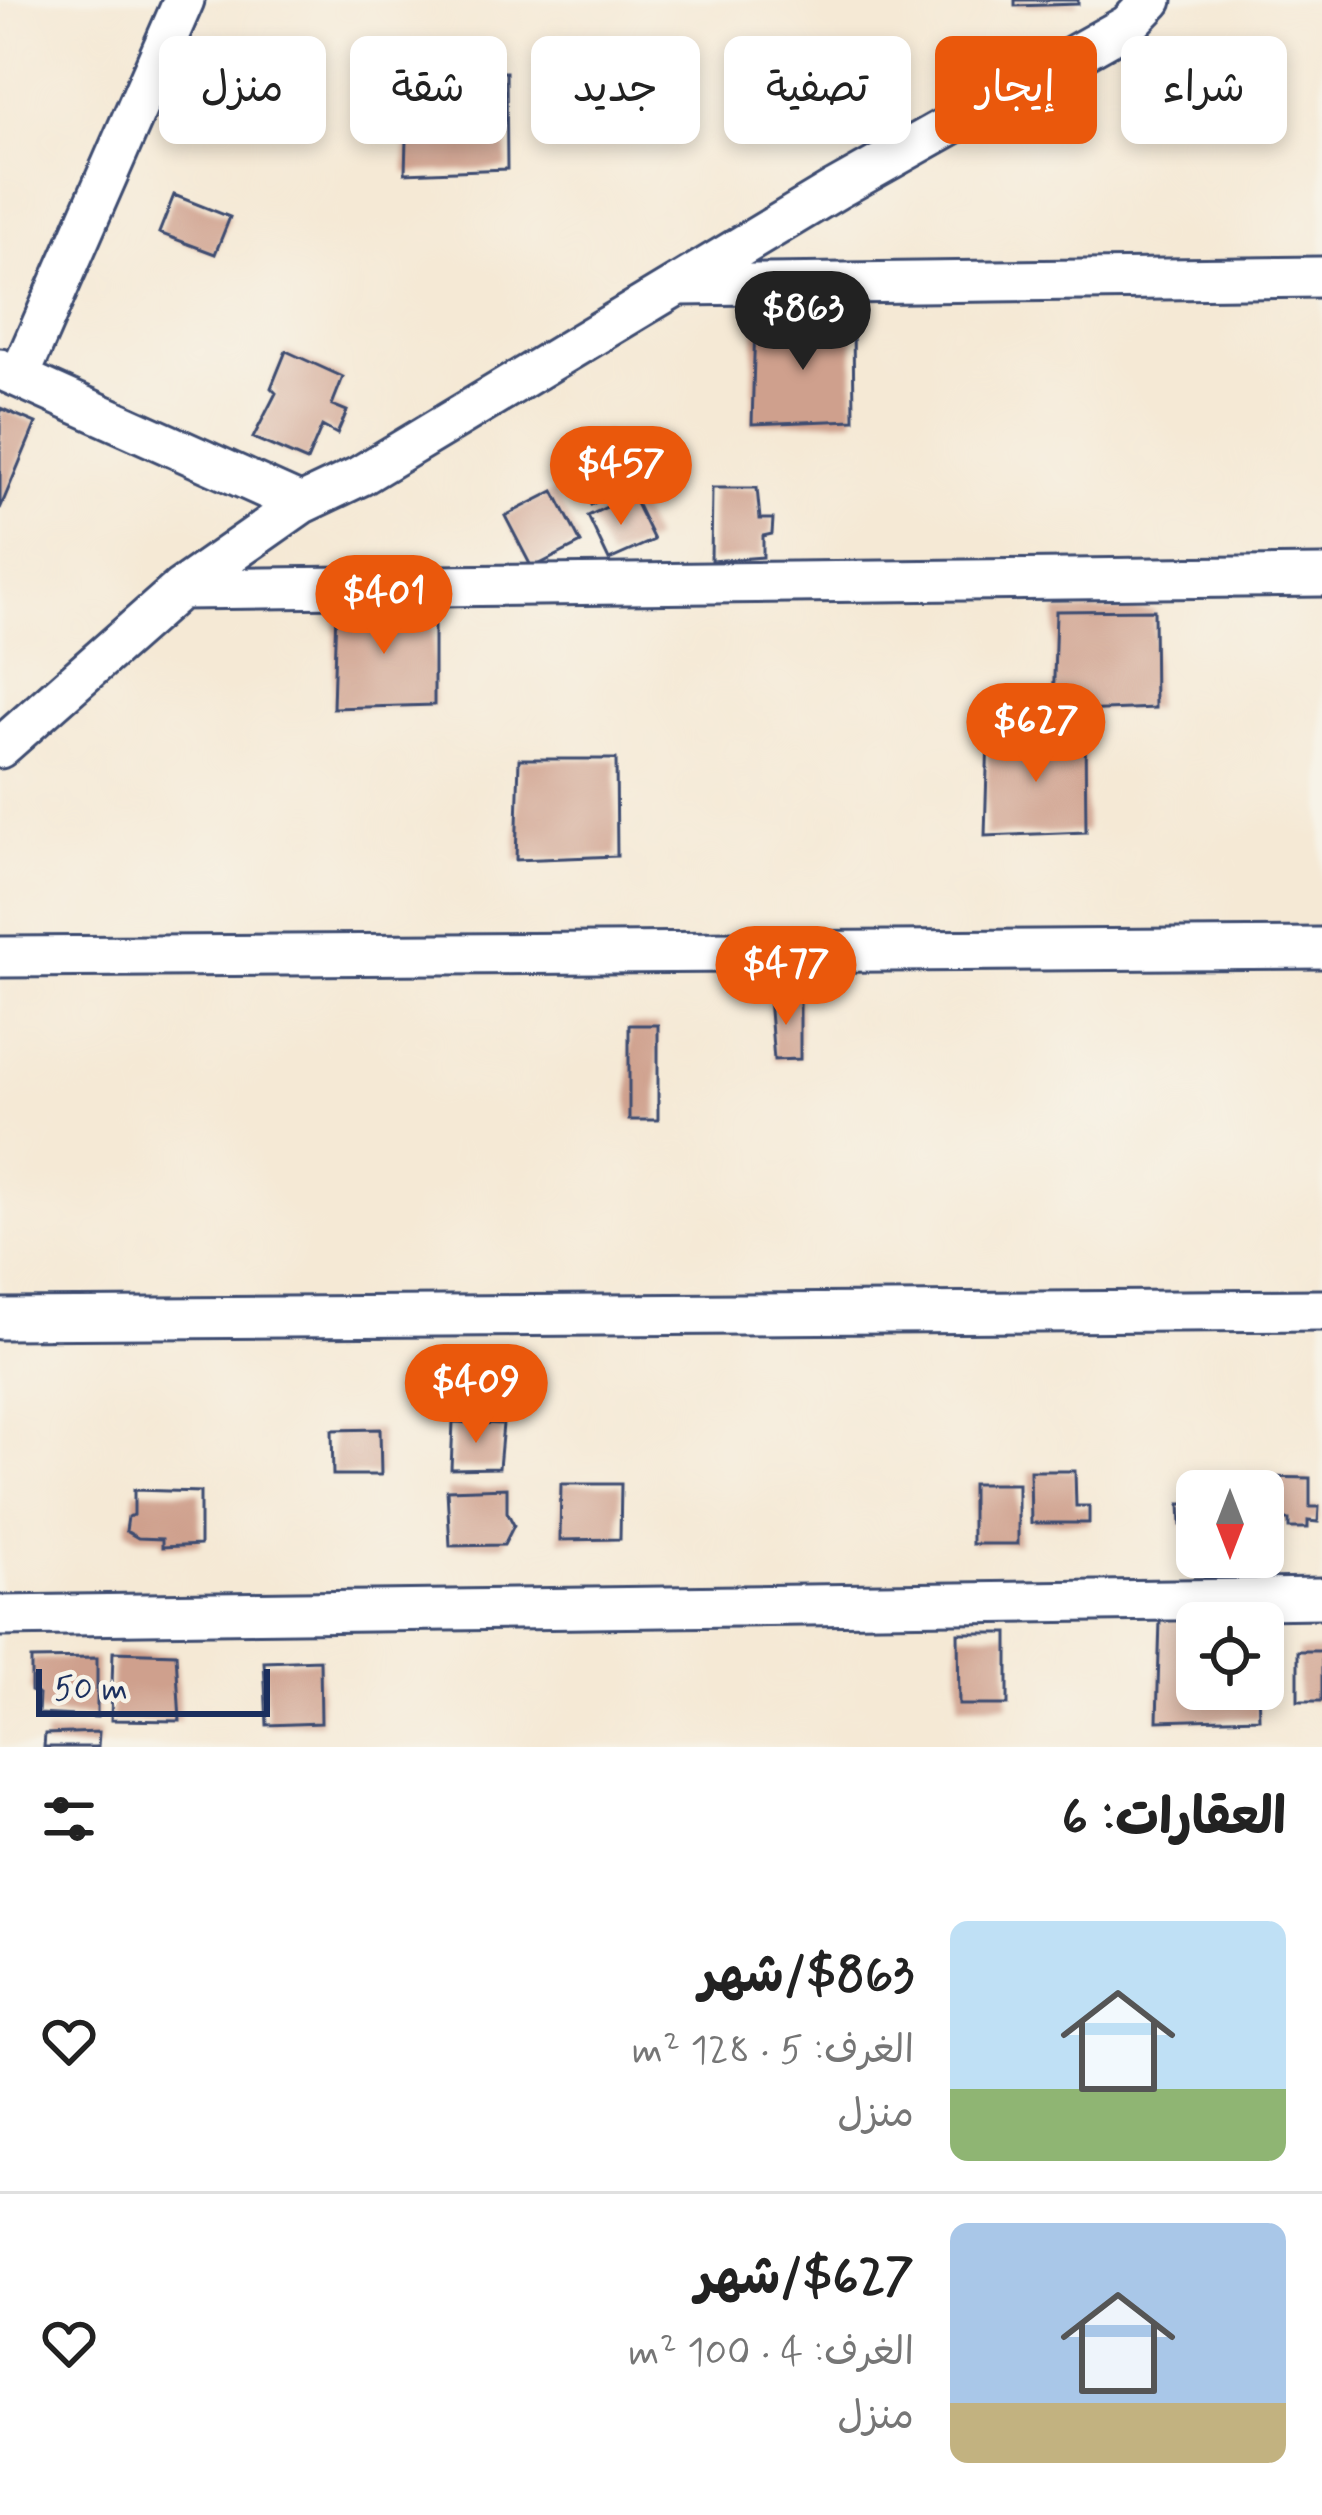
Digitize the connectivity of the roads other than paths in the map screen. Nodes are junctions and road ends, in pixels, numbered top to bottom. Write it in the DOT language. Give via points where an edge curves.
graph roads {
  1 [pos="184,0"];
  2 [pos="1152,0"];
  3 [pos="1322,277"];
  4 [pos="677,285"];
  5 [pos="9,373"];
  6 [pos="301,504"];
  7 [pos="1322,577"];
  8 [pos="180,589"];
  9 [pos="0,748"];
  10 [pos="1322,948"];
  11 [pos="0,957"];
  12 [pos="1322,1310"];
  13 [pos="0,1318"];
  14 [pos="1322,1598"];
  15 [pos="0,1616"];
  1 -- 5 [label="street"];
  2 -- 4 [label="street" via="1128,25"];
  3 -- 4 [label="street"];
  4 -- 6 [label="street"];
  5 -- 6 [label="street"];
  6 -- 8 [label="street"];
  7 -- 8 [label="street"];
  8 -- 9 [label="street"];
  10 -- 11 [label="street"];
  12 -- 13 [label="street"];
  14 -- 15 [label="street"];
}
